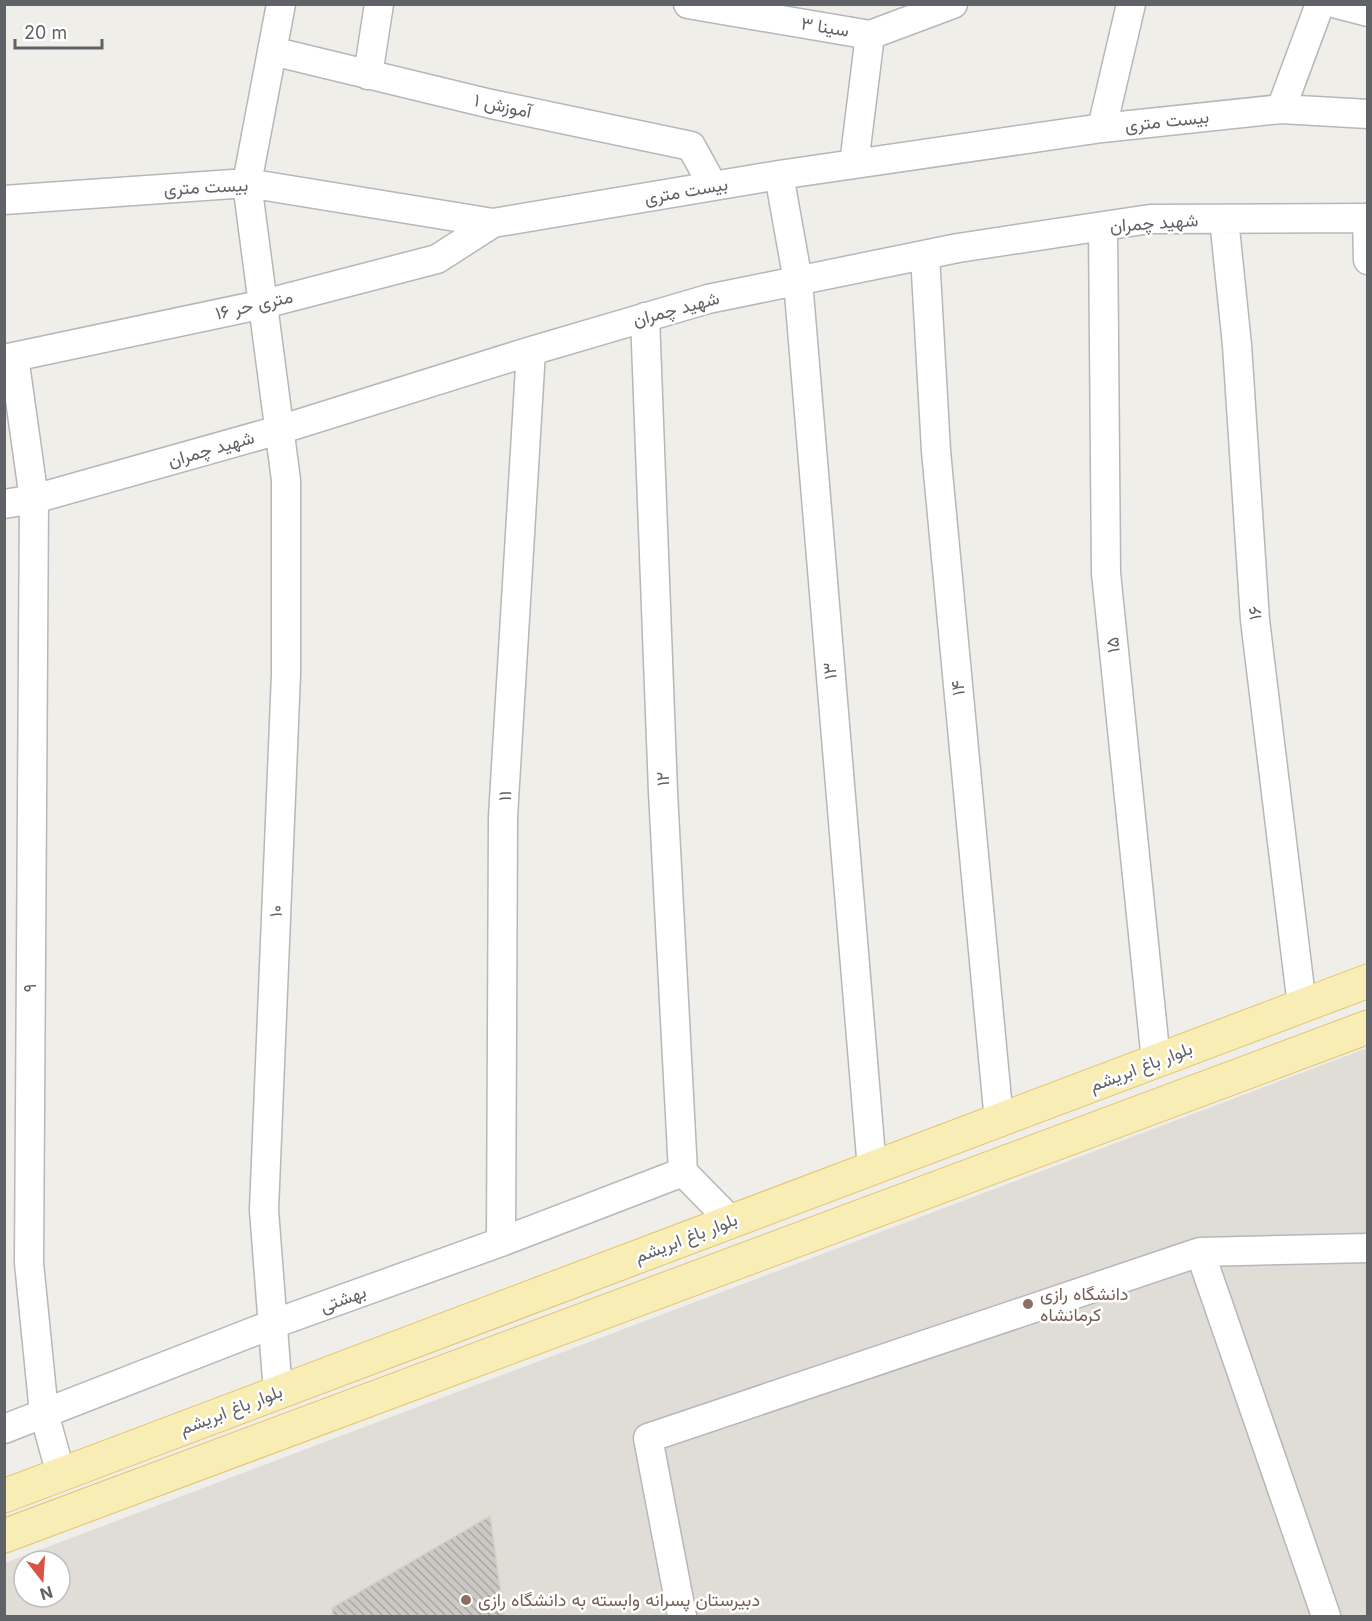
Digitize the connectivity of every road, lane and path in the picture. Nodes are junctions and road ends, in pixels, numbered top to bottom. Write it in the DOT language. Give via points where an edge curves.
graph roads {
  1 [pos="281,4"];
  2 [pos="379,4"];
  3 [pos="688,4"];
  4 [pos="953,4"];
  5 [pos="1131,4"];
  6 [pos="1320,4"];
  7 [pos="1337,4"];
  8 [pos="1368,12"];
  9 [pos="870,35"];
  10 [pos="272,51"];
  11 [pos="368,75"];
  12 [pos="1281,109"];
  13 [pos="1368,114"];
  14 [pos="1102,128"];
  15 [pos="855,164"];
  16 [pos="779,175"];
  17 [pos="247,183"];
  18 [pos="713,186"];
  19 [pos="4,200"];
  20 [pos="1367,218"];
  21 [pos="1224,219"];
  22 [pos="493,223"];
  23 [pos="1103,226"];
  24 [pos="925,255"];
  25 [pos="1368,260"];
  26 [pos="798,280"];
  27 [pos="264,304"];
  28 [pos="645,317"];
  29 [pos="531,351"];
  30 [pos="9,358"];
  31 [pos="279,430"];
  32 [pos="34,499"];
  33 [pos="4,504"];
  34 [pos="1368,981"];
  35 [pos="1302,1006"];
  36 [pos="1368,1027"];
  37 [pos="1156,1061"];
  38 [pos="999,1121"];
  39 [pos="872,1169"];
  40 [pos="683,1172"];
  41 [pos="835,1183"];
  42 [pos="762,1211"];
  43 [pos="730,1221"];
  44 [pos="840,1223"];
  45 [pos="501,1242"];
  46 [pos="780,1246"];
  47 [pos="1368,1248"];
  48 [pos="1200,1252"];
  49 [pos="273,1324"];
  50 [pos="278,1393"];
  51 [pos="44,1413"];
  52 [pos="4,1429"];
  53 [pos="61,1475"];
  54 [pos="4,1496"];
  55 [pos="4,1536"];
  56 [pos="682,1617"];
  57 [pos="1326,1617"];
  1 -- 10 [label="street, ۱۰"];
  2 -- 11 [label="street"];
  3 -- 9 [label="street, سینا ۳"];
  4 -- 9 [label="street"];
  5 -- 14 [label="street"];
  6 -- 12 [label="street"];
  7 -- 8 [label="street"];
  9 -- 15 [label="street, سینا ۳"];
  10 -- 11 [label="street, آموزش ۱"];
  10 -- 17 [label="street, ۱۰"];
  11 -- 18 [label="street, آموزش ۱" via="691,146"];
  12 -- 13 [label="street, بیست متری"];
  12 -- 14 [label="street, بیست متری"];
  14 -- 15 [label="street, بیست متری"];
  15 -- 16 [label="street, بیست متری"];
  16 -- 18 [label="street, بیست متری"];
  16 -- 26 [label="street, ۱۳"];
  17 -- 19 [label="street, بیست متری"];
  17 -- 22 [label="street, بیست متری"];
  17 -- 27 [label="street, ۱۰"];
  18 -- 22 [label="street, بیست متری"];
  20 -- 21 [label="street, شهید چمران"];
  20 -- 25 [label="street"];
  21 -- 23 [label="street, شهید چمران" via="1150,219"];
  21 -- 35 [label="street, ۱۶" via="1237,345 1255,620"];
  22 -- 27 [label="street, ۱۶ متری حر" via="437,259"];
  23 -- 24 [label="street, شهید چمران"];
  23 -- 37 [label="street, ۱۵" via="1106,573"];
  24 -- 26 [label="street, شهید چمران"];
  24 -- 38 [label="street, ۱۴" via="936,451"];
  26 -- 28 [label="street, شهید چمران"];
  26 -- 39 [label="street, ۱۳"];
  27 -- 30 [label="street, ۱۶ متری حر"];
  27 -- 31 [label="street, ۱۰"];
  28 -- 29 [label="street, شهید چمران"];
  28 -- 40 [label="street, ۱۲" via="663,792"];
  29 -- 31 [label="street, شهید چمران"];
  29 -- 45 [label="street, ۱۱" via="503,817"];
  30 -- 32 [label="street, ۹"];
  31 -- 32 [label="street, شهید چمران"];
  31 -- 49 [label="street, ۱۰" via="286,480 286,674 264,1210"];
  32 -- 33 [label="street, شهید چمران"];
  32 -- 51 [label="street, ۹" via="29,1263"];
  34 -- 35 [label="main road, بلوار باغ ابریشم"];
  35 -- 37 [label="main road, بلوار باغ ابریشم"];
  36 -- 44 [label="main road"];
  37 -- 38 [label="main road, بلوار باغ ابریشم"];
  38 -- 39 [label="main road, بلوار باغ ابریشم"];
  39 -- 41 [label="main road, بلوار باغ ابریشم"];
  40 -- 43 [label="street"];
  40 -- 45 [label="street, بهشتی"];
  41 -- 42 [label="main road, بلوار باغ ابریشم"];
  41 -- 44 [label="main road" via="825,1194 823,1208 826,1216"];
  42 -- 43 [label="main road, بلوار باغ ابریشم"];
  42 -- 46 [label="main road" via="780,1225"];
  43 -- 50 [label="main road, بلوار باغ ابریشم"];
  44 -- 46 [label="main road"];
  45 -- 49 [label="street, بهشتی"];
  46 -- 55 [label="main road"];
  47 -- 48 [label="street"];
  48 -- 56 [label="street" via="648,1438"];
  48 -- 57 [label="street"];
  49 -- 50 [label="street, ۱۰"];
  49 -- 51 [label="street, بهشتی"];
  50 -- 53 [label="main road, بلوار باغ ابریشم"];
  51 -- 52 [label="street, بهشتی"];
  51 -- 53 [label="street, ۹"];
  53 -- 54 [label="main road, بلوار باغ ابریشم"];
}
